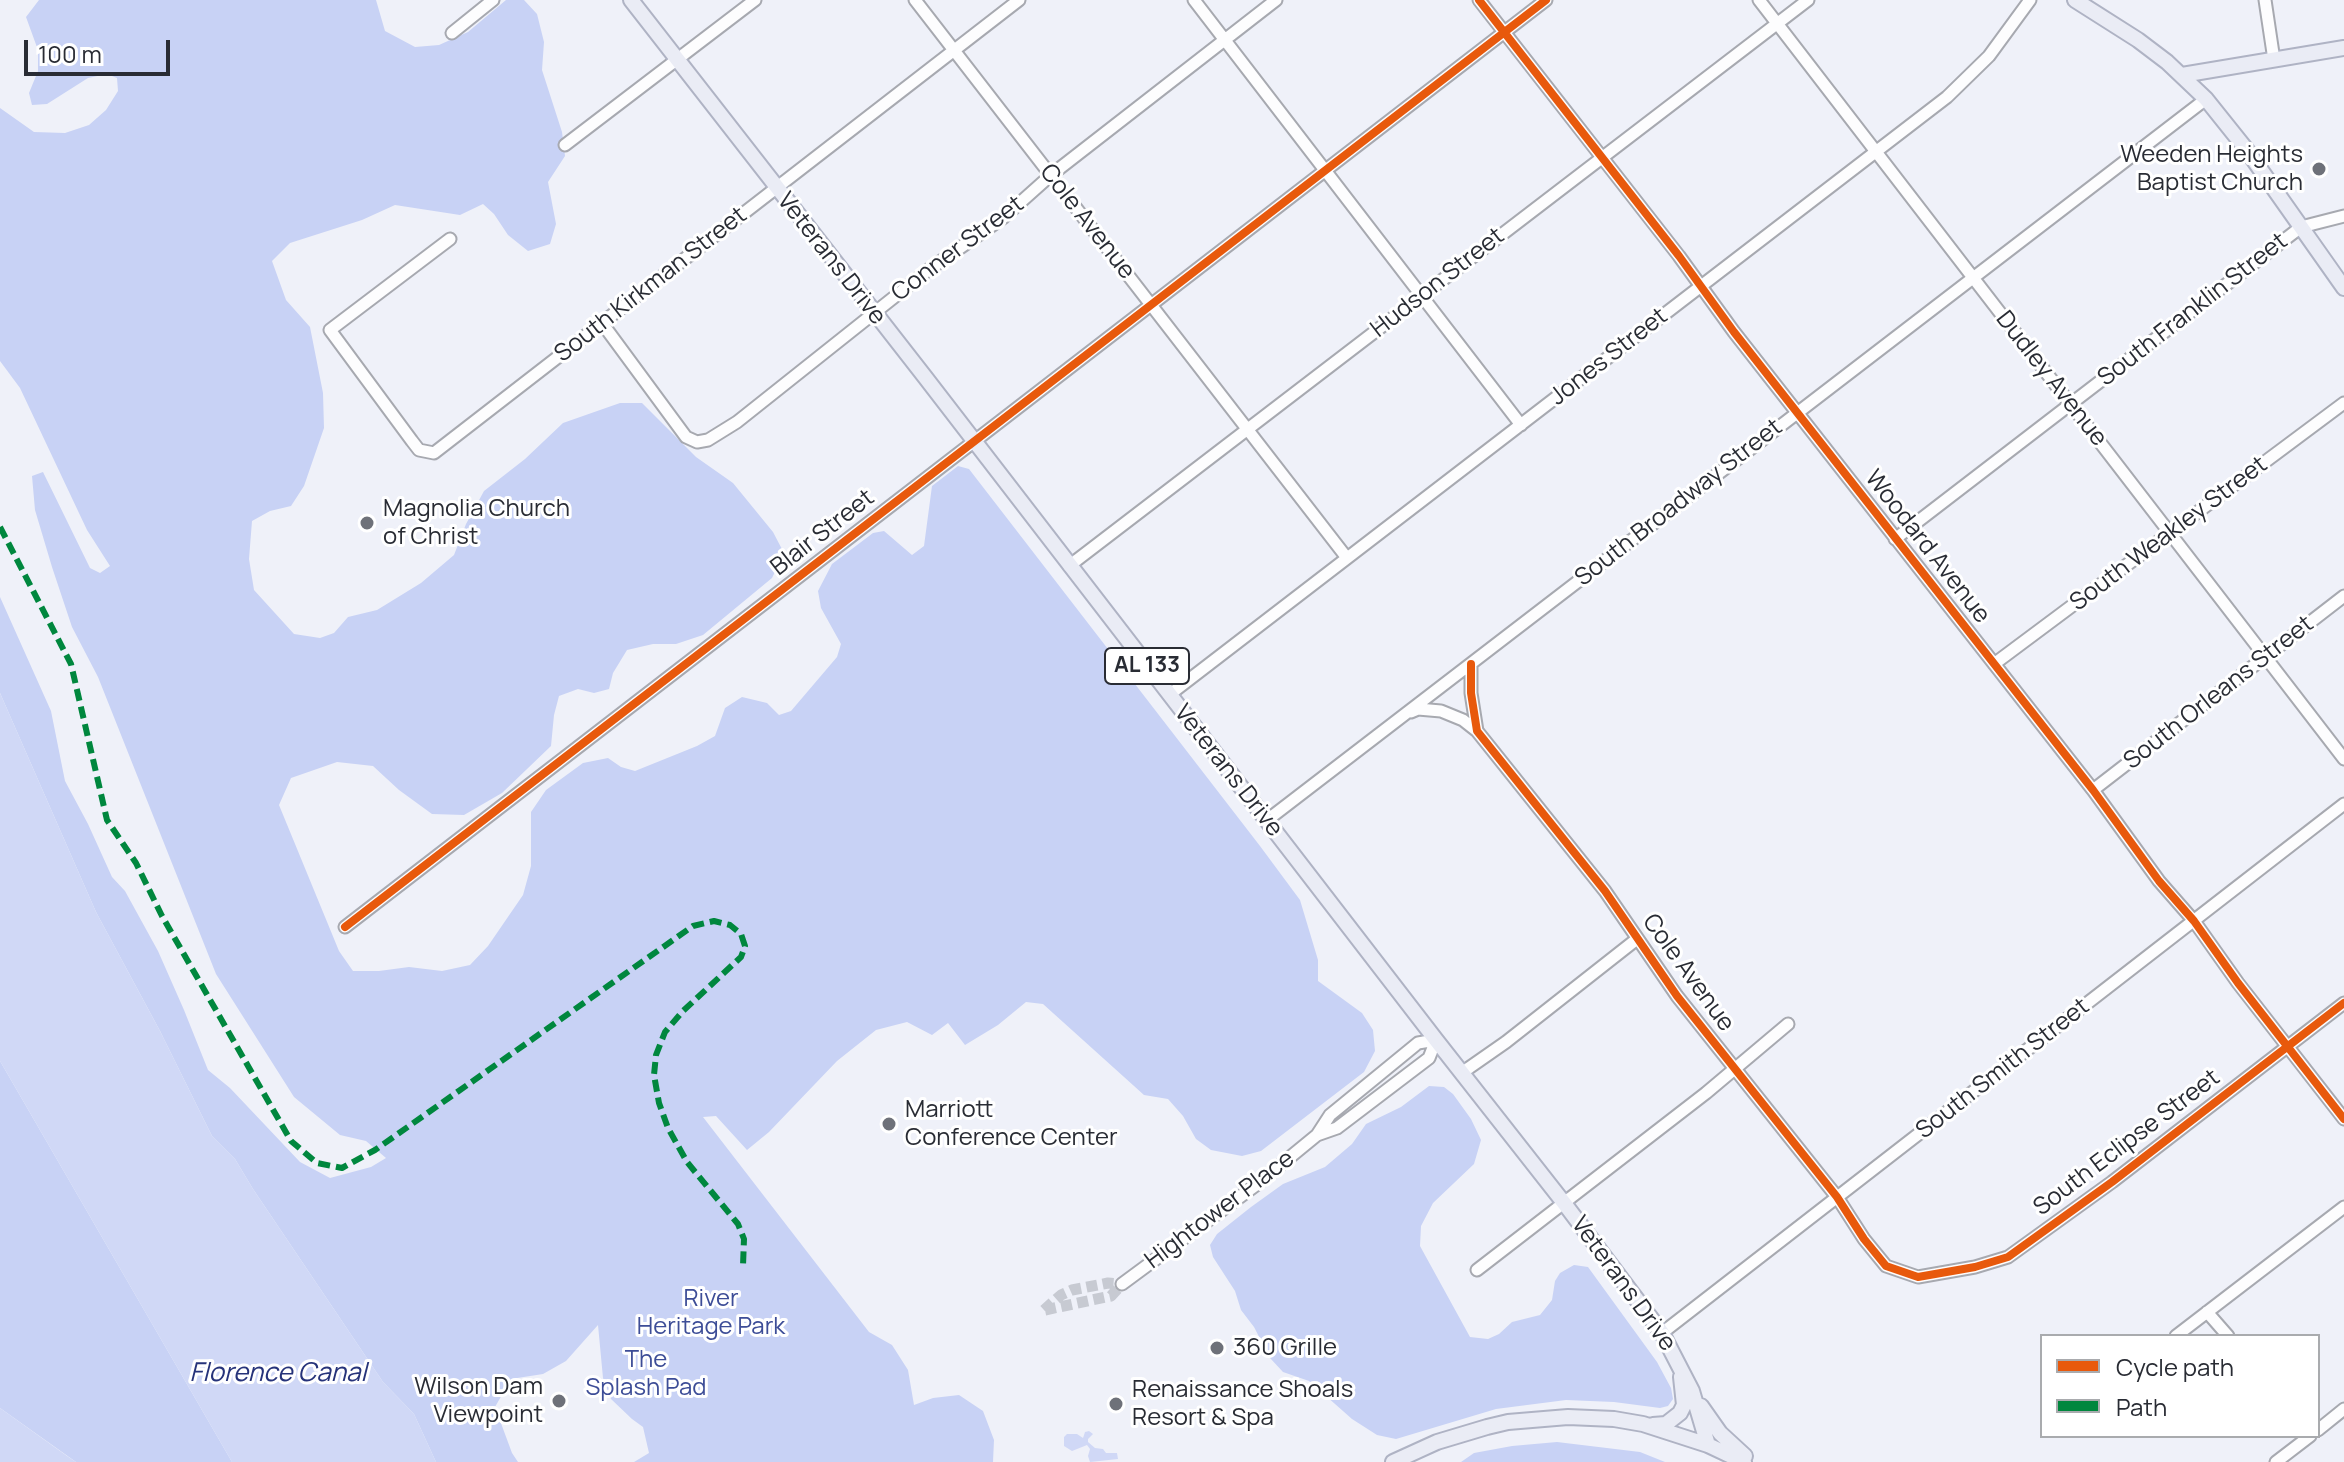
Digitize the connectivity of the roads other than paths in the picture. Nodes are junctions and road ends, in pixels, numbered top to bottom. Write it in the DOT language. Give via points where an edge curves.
graph roads {
  1 [pos="493,0"];
  2 [pos="631,0"];
  3 [pos="755,0"];
  4 [pos="915,0"];
  5 [pos="1019,0"];
  6 [pos="1194,0"];
  7 [pos="1276,0"];
  8 [pos="1479,0"];
  9 [pos="1546,0"];
  10 [pos="1759,0"];
  11 [pos="1808,0"];
  12 [pos="2030,0"];
  13 [pos="2075,0"];
  14 [pos="2265,0"];
  15 [pos="1777,23"];
  16 [pos="1505,32"];
  17 [pos="452,33"];
  18 [pos="1225,41"];
  19 [pos="2344,48"];
  20 [pos="954,50"];
  21 [pos="677,60"];
  22 [pos="2274,60"];
  23 [pos="2182,75"];
  24 [pos="2206,99"];
  25 [pos="565,145"];
  26 [pos="1876,151"];
  27 [pos="1602,158"];
  28 [pos="1326,172"];
  29 [pos="1051,175"];
  30 [pos="776,188"];
  31 [pos="2344,216"];
  32 [pos="2301,227"];
  33 [pos="450,239"];
  34 [pos="1973,278"];
  35 [pos="1702,286"];
  36 [pos="2344,288"];
  37 [pos="1422,296"];
  38 [pos="1152,305"];
  39 [pos="874,313"];
  40 [pos="602,323"];
  41 [pos="2344,403"];
  42 [pos="2071,404"];
  43 [pos="1797,413"];
  44 [pos="1521,425"];
  45 [pos="1248,429"];
  46 [pos="974,442"];
  47 [pos="2170,533"];
  48 [pos="1895,539"];
  49 [pos="1347,558"];
  50 [pos="1069,566"];
  51 [pos="2344,596"];
  52 [pos="2265,657"];
  53 [pos="1471,664"];
  54 [pos="1994,664"];
  55 [pos="1169,695"];
  56 [pos="1403,715"];
  57 [pos="1477,731"];
  58 [pos="2344,759"];
  59 [pos="2093,790"];
  60 [pos="2344,804"];
  61 [pos="1266,821"];
  62 [pos="2194,921"];
  63 [pos="345,927"];
  64 [pos="1637,939"];
  65 [pos="2344,1003"];
  66 [pos="1788,1024"];
  67 [pos="1436,1040"];
  68 [pos="2288,1046"];
  69 [pos="1736,1070"];
  70 [pos="1463,1072"];
  71 [pos="2344,1119"];
  72 [pos="1317,1135"];
  73 [pos="1837,1197"];
  74 [pos="1564,1203"];
  75 [pos="2344,1207"];
  76 [pos="1477,1270"];
  77 [pos="1918,1277"];
  78 [pos="1122,1284"];
  79 [pos="2207,1312"];
  80 [pos="1662,1333"];
  81 [pos="2179,1334"];
  82 [pos="2226,1334"];
  83 [pos="1680,1365"];
  84 [pos="1692,1391"];
  85 [pos="2344,1409"];
  86 [pos="1643,1424"];
  87 [pos="2320,1428"];
  88 [pos="2307,1438"];
  89 [pos="1708,1445"];
  90 [pos="1393,1462"];
  91 [pos="1744,1462"];
  92 [pos="1751,1462"];
  93 [pos="2276,1462"];
  1 -- 17 [label="street"];
  2 -- 21 [label="main road, Veterans Drive / AL 133"];
  3 -- 21 [label="street"];
  4 -- 20 [label="street, Cole Avenue"];
  5 -- 20 [label="street, South Kirkman Street"];
  6 -- 18 [label="street"];
  7 -- 18 [label="street, Conner Street"];
  8 -- 16 [label="street, Woodard Avenue"];
  9 -- 16 [label="street, Blair Street"];
  10 -- 15 [label="street, Dudley Avenue"];
  11 -- 15 [label="street, Hudson Street"];
  12 -- 26 [label="street, Jones Street" via="1973,74"];
  13 -- 23 [label="main road"];
  14 -- 22 [label="street"];
  15 -- 26 [label="street, Dudley Avenue"];
  15 -- 27 [label="street, Hudson Street"];
  16 -- 27 [label="street, Woodard Avenue"];
  16 -- 28 [label="street, Blair Street"];
  18 -- 28 [label="street"];
  18 -- 29 [label="street, Conner Street"];
  19 -- 22 [label="main road"];
  20 -- 29 [label="street, Cole Avenue"];
  20 -- 30 [label="street, South Kirkman Street"];
  21 -- 25 [label="street"];
  21 -- 30 [label="main road, Veterans Drive / AL 133"];
  22 -- 23 [label="main road"];
  23 -- 24 [label="main road"];
  24 -- 32 [label="main road"];
  24 -- 34 [label="street, South Broadway Street"];
  26 -- 34 [label="street, Dudley Avenue"];
  26 -- 35 [label="street, Jones Street"];
  27 -- 35 [label="street, Woodard Avenue"];
  27 -- 37 [label="street, Hudson Street"];
  28 -- 37 [label="street"];
  28 -- 38 [label="street, Blair Street"];
  29 -- 38 [label="street, Cole Avenue"];
  29 -- 39 [label="street, Conner Street" via="1004,217"];
  30 -- 39 [label="main road, Veterans Drive / AL 133"];
  30 -- 40 [label="street, South Kirkman Street"];
  31 -- 32 [label="street"];
  32 -- 36 [label="main road"];
  32 -- 42 [label="street, South Franklin Street"];
  33 -- 40 [label="street, South Kirkman Street" via="330,330 419,450 434,453"];
  34 -- 42 [label="street, Dudley Avenue"];
  34 -- 43 [label="street, South Broadway Street"];
  35 -- 43 [label="street, Woodard Avenue"];
  35 -- 44 [label="street, Jones Street"];
  37 -- 44 [label="street"];
  37 -- 45 [label="street, Hudson Street"];
  38 -- 45 [label="street, Cole Avenue"];
  38 -- 46 [label="street, Blair Street"];
  39 -- 40 [label="street, Conner Street" via="737,422 697,442 686,437"];
  39 -- 46 [label="main road, Veterans Drive / AL 133"];
  41 -- 47 [label="street, South Weakley Street"];
  42 -- 47 [label="street, Dudley Avenue"];
  42 -- 48 [label="street, South Franklin Street"];
  43 -- 48 [label="street, Woodard Avenue"];
  43 -- 53 [label="street, South Broadway Street"];
  44 -- 49 [label="street, Jones Street"];
  45 -- 49 [label="street, Cole Avenue"];
  45 -- 50 [label="street, Hudson Street"];
  46 -- 50 [label="main road, Veterans Drive / AL 133"];
  46 -- 63 [label="street, Blair Street"];
  47 -- 52 [label="street, Dudley Avenue"];
  47 -- 54 [label="street, South Weakley Street"];
  48 -- 54 [label="street, Woodard Avenue"];
  49 -- 55 [label="street, Jones Street"];
  50 -- 55 [label="main road, Veterans Drive / AL 133"];
  51 -- 52 [label="street, South Orleans Street"];
  52 -- 58 [label="street, Dudley Avenue"];
  52 -- 59 [label="street, South Orleans Street"];
  53 -- 56 [label="street, South Broadway Street"];
  53 -- 57 [label="street"];
  54 -- 59 [label="street, Woodard Avenue"];
  55 -- 61 [label="main road, Veterans Drive / AL 133"];
  56 -- 57 [label="street, Cole Avenue" via="1418,709 1441,711"];
  56 -- 61 [label="street, South Broadway Street"];
  57 -- 64 [label="street, Cole Avenue"];
  59 -- 62 [label="street, Woodard Avenue"];
  60 -- 62 [label="street, South Smith Street"];
  61 -- 67 [label="main road, Veterans Drive / AL 133"];
  62 -- 68 [label="street, Woodard Avenue"];
  62 -- 73 [label="street, South Smith Street"];
  64 -- 69 [label="street, Cole Avenue"];
  64 -- 70 [label="street"];
  65 -- 68 [label="street, South Eclipse Street"];
  66 -- 69 [label="street"];
  67 -- 70 [label="main road, Veterans Drive / AL 133"];
  67 -- 72 [label="street, Hightower Place" via="1418,1043 1330,1115"];
  67 -- 72 [label="street, Hightower Place" via="1429,1058 1337,1128"];
  68 -- 71 [label="street, Woodard Avenue"];
  68 -- 77 [label="street, South Eclipse Street" via="2008,1257"];
  69 -- 73 [label="street, Cole Avenue"];
  69 -- 74 [label="street"];
  70 -- 74 [label="main road, Veterans Drive / AL 133"];
  72 -- 78 [label="street, Hightower Place"];
  73 -- 77 [label="street, Cole Avenue" via="1886,1266"];
  73 -- 80 [label="street, South Smith Street"];
  74 -- 76 [label="street"];
  74 -- 80 [label="main road, Veterans Drive / AL 133"];
  75 -- 79 [label="street"];
  79 -- 81 [label="street"];
  79 -- 82 [label="street"];
  80 -- 83 [label="main road, Veterans Drive / AL 133"];
  83 -- 84 [label="main road, Veterans Drive / AL 133"];
  83 -- 86 [label="main road" via="1680,1413 1666,1424"];
  84 -- 89 [label="main road, Veterans Drive / AL 133"];
  84 -- 92 [label="main road" via="1720,1433"];
  85 -- 87 [label="street"];
  86 -- 89 [label="main road"];
  86 -- 90 [label="main road" via="1568,1417 1508,1422 1437,1442"];
  88 -- 93 [label="street"];
  89 -- 91 [label="main road"];
}
